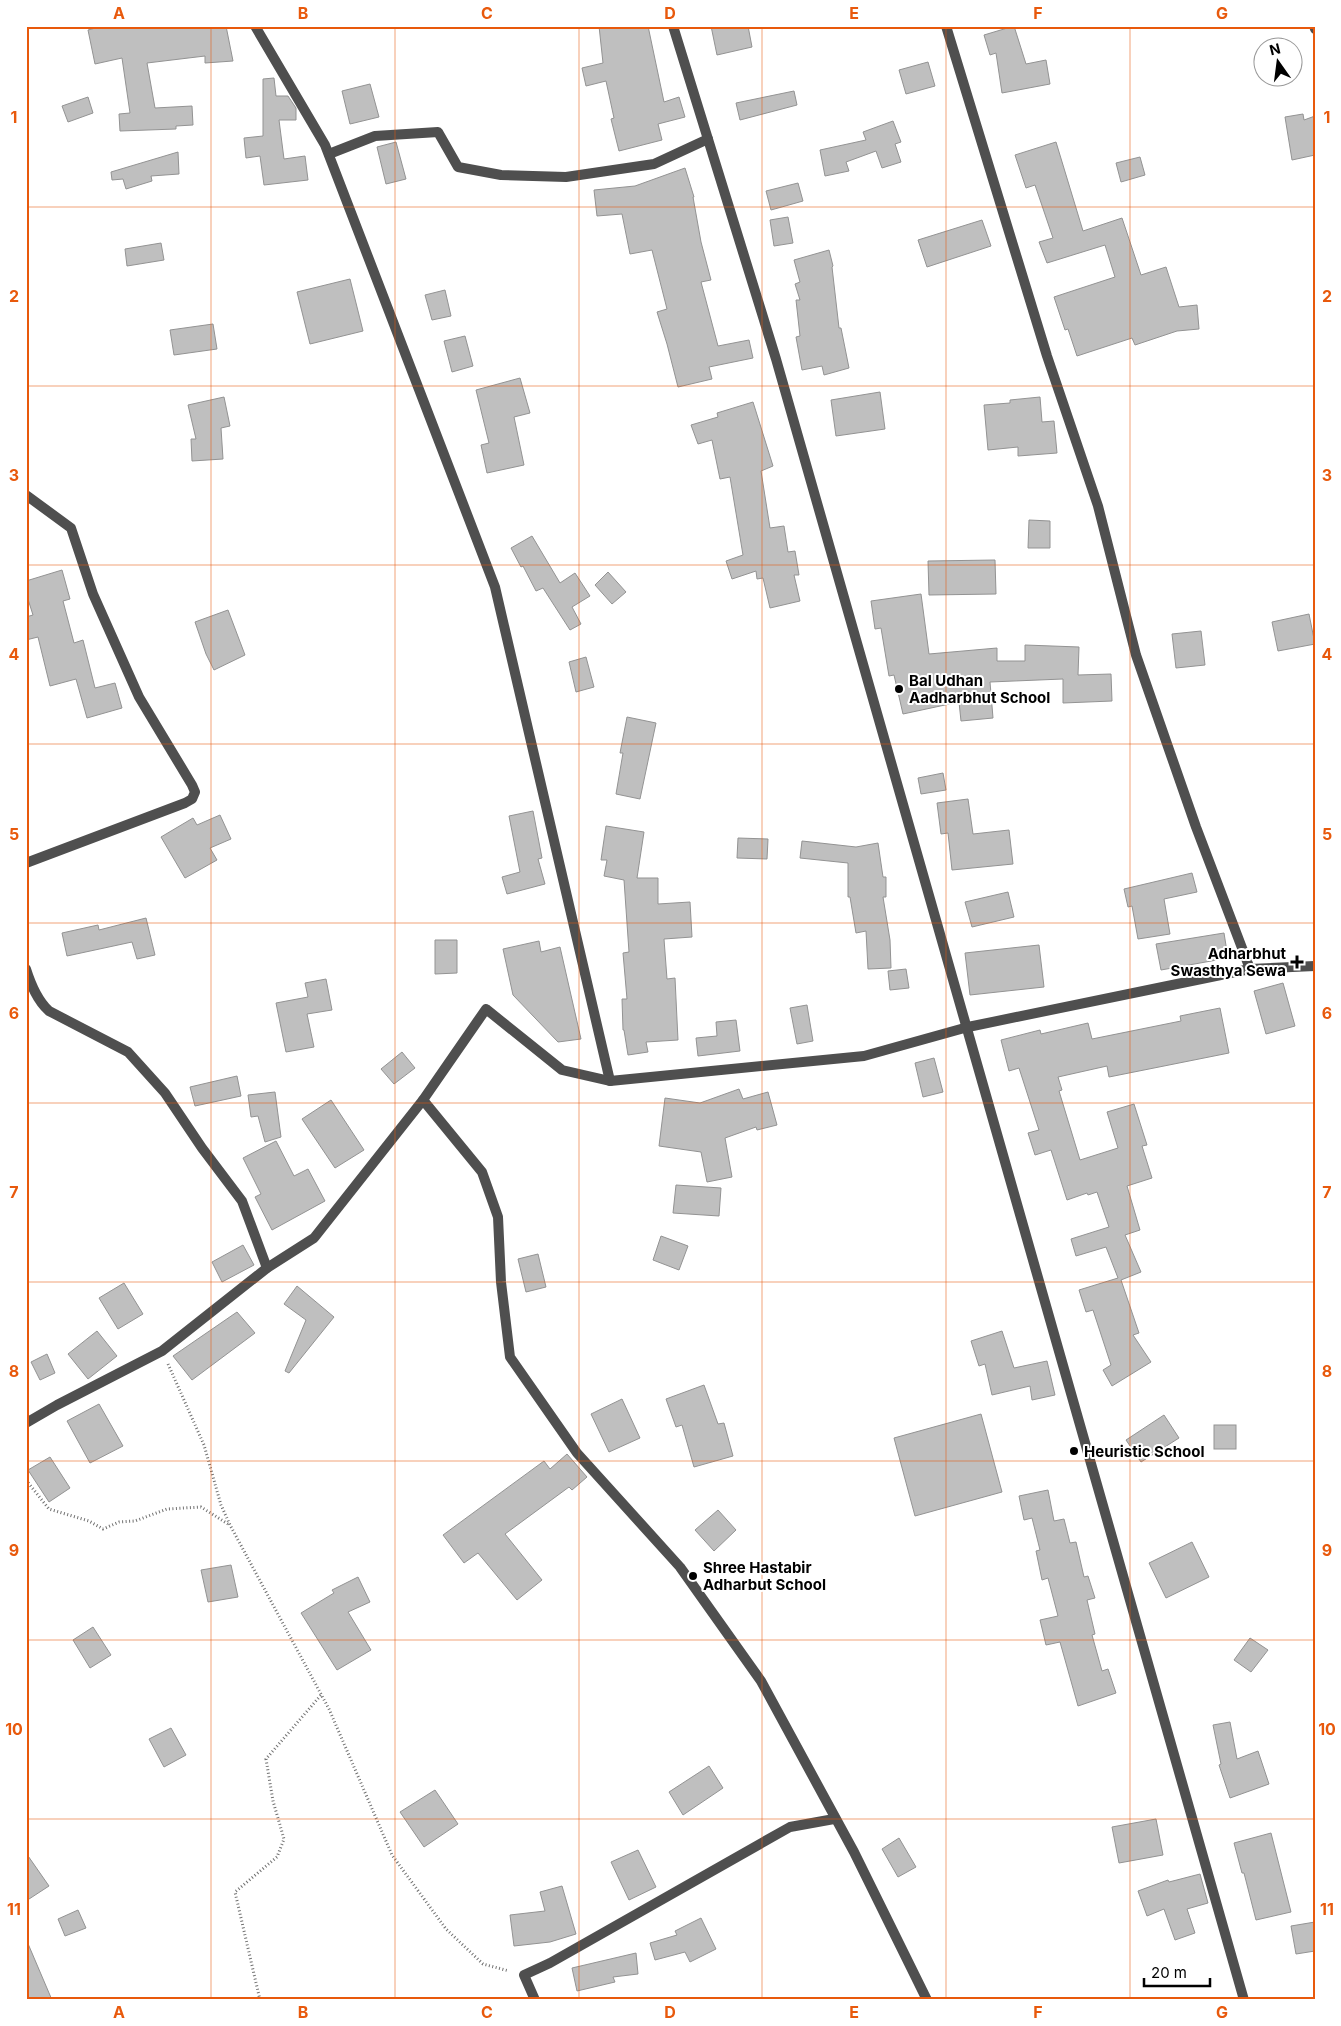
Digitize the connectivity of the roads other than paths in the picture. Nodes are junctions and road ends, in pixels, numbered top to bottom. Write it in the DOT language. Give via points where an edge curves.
graph roads {
  1 [pos="255,26"];
  2 [pos="673,26"];
  3 [pos="946,26"];
  4 [pos="708,139"];
  5 [pos="329,154"];
  6 [pos="26,495"];
  7 [pos="26,863"];
  8 [pos="1315,966"];
  9 [pos="26,969"];
  10 [pos="1250,969"];
  11 [pos="968,1027"];
  12 [pos="610,1081"];
  13 [pos="422,1100"];
  14 [pos="268,1268"];
  15 [pos="26,1423"];
  16 [pos="834,1819"];
  17 [pos="535,2000"];
  18 [pos="927,2000"];
  19 [pos="1244,2000"];
  1 -- 5 [label="street"];
  2 -- 4 [label="street"];
  3 -- 10 [label="street" via="1098,506 1136,655"];
  4 -- 5 [label="street" via="654,164 566,177 501,176 458,167 438,132 375,136"];
  4 -- 11 [label="street" via="776,359"];
  5 -- 12 [label="street" via="496,587"];
  6 -- 7 [label="street" via="71,528 93,594 139,697 195,792 185,803"];
  8 -- 10 [label="street"];
  9 -- 14 [label="street" via="41,1004 128,1052 166,1092 242,1201"];
  10 -- 11 [label="street"];
  11 -- 12 [label="street" via="864,1056"];
  11 -- 19 [label="street"];
  12 -- 13 [label="street" via="562,1070 486,1009"];
  13 -- 14 [label="street" via="314,1238"];
  13 -- 16 [label="street" via="482,1172 498,1217 501,1282 510,1356 577,1453 680,1567 761,1682"];
  14 -- 15 [label="street" via="162,1351"];
  16 -- 17 [label="street" via="790,1827 524,1975"];
  16 -- 18 [label="street" via="854,1852"];
}
